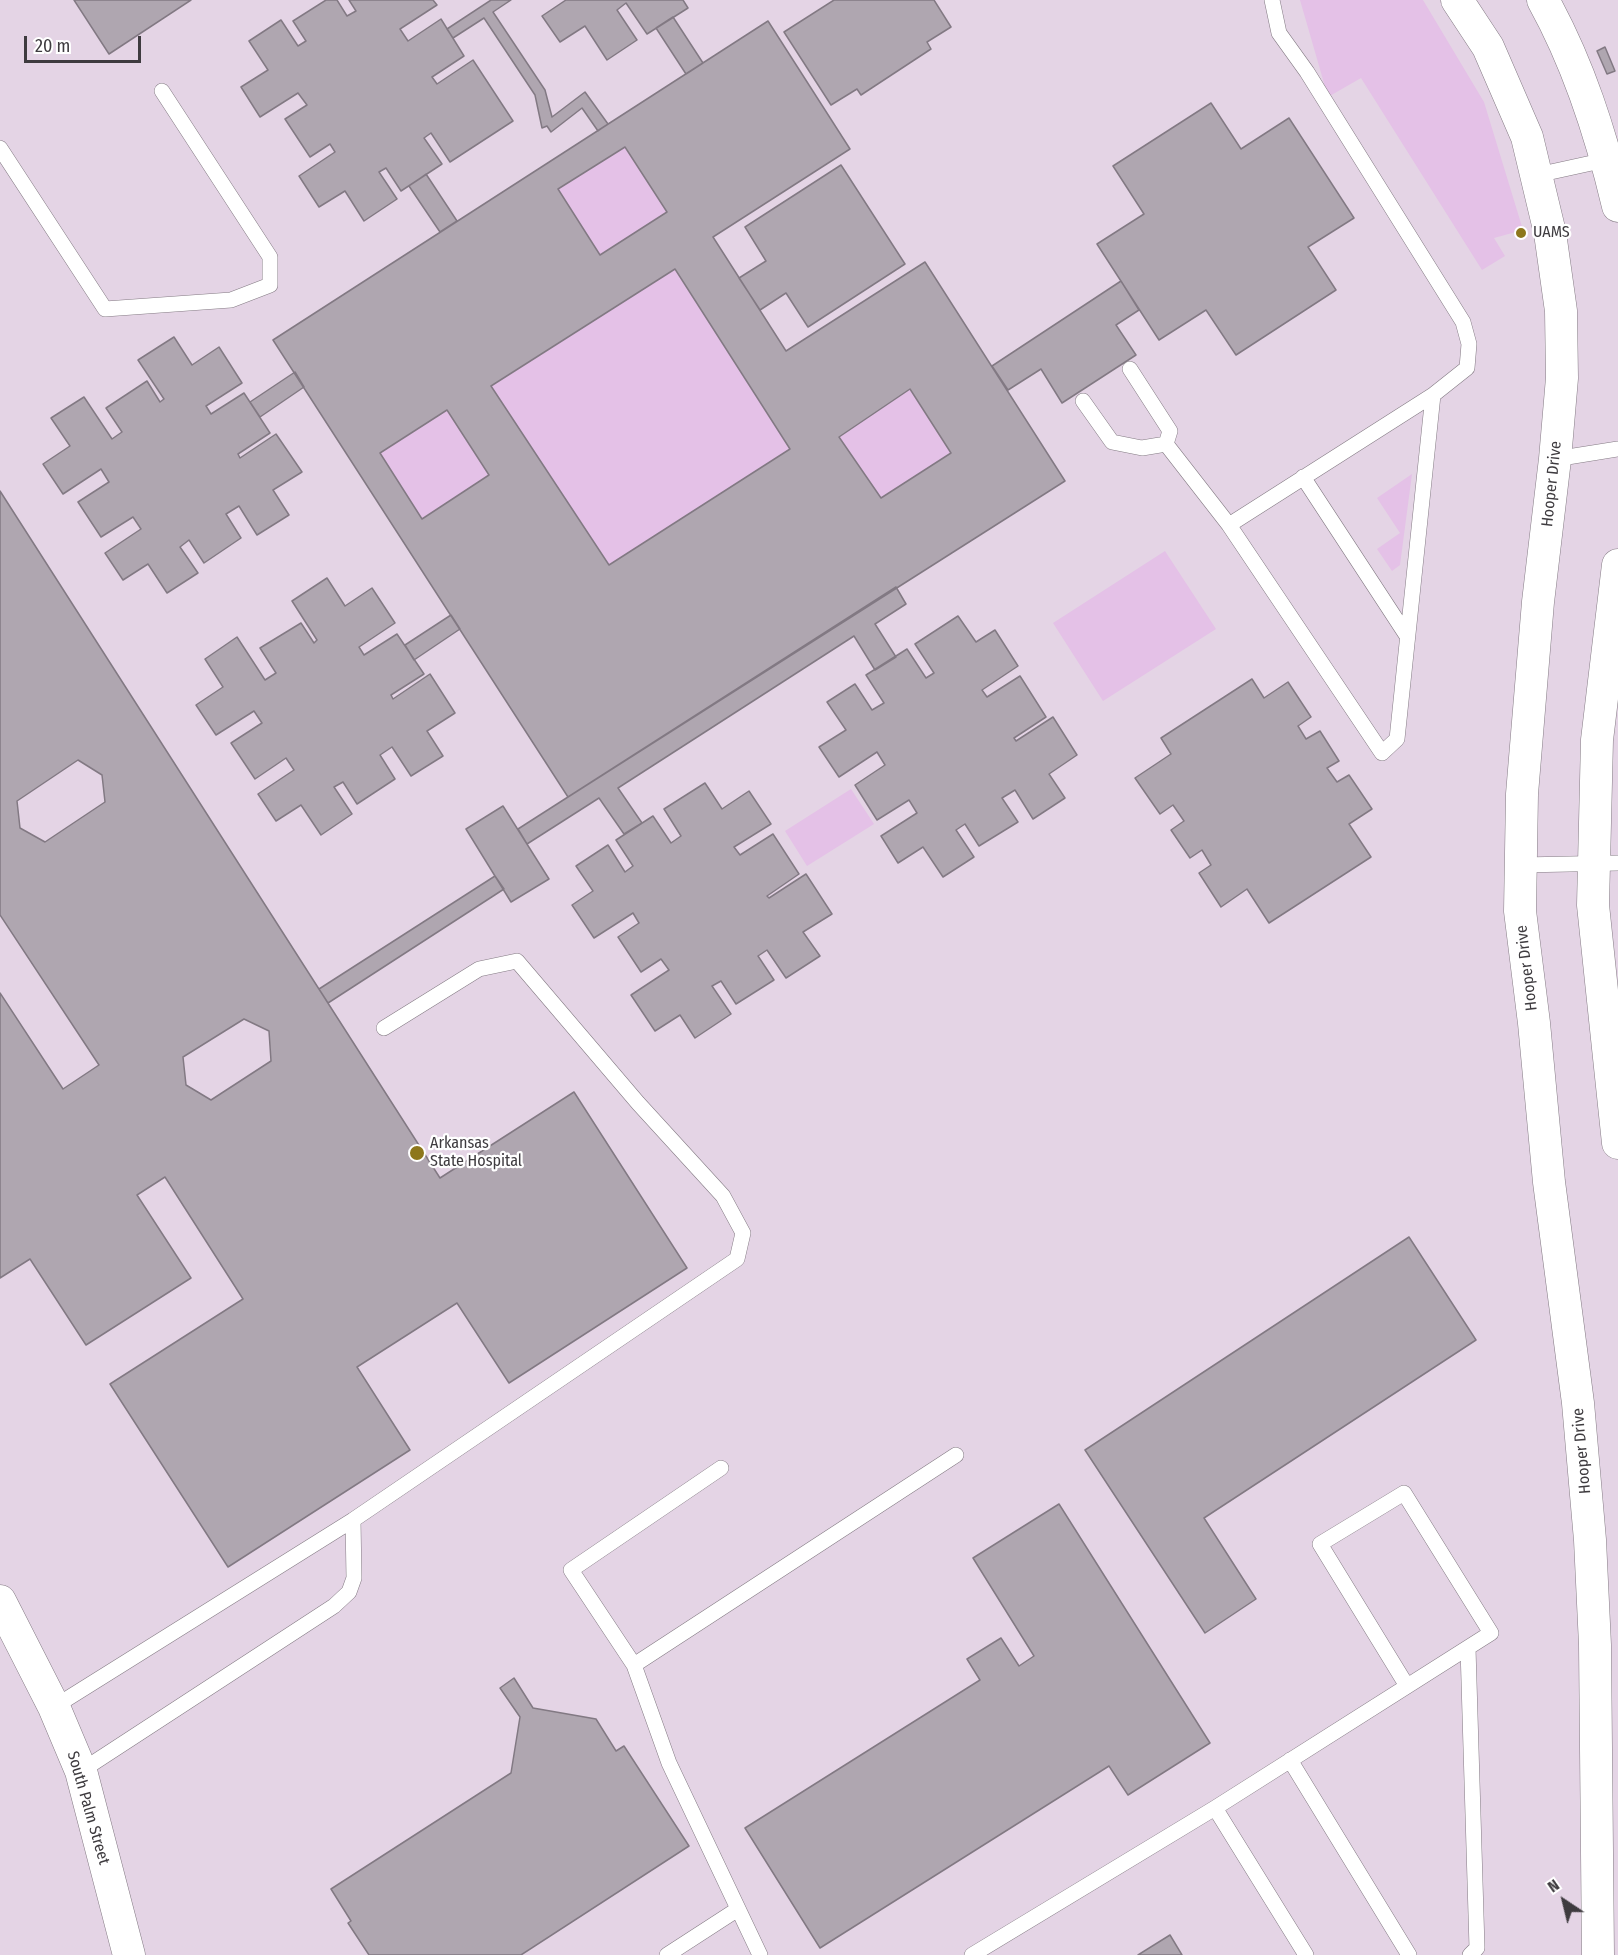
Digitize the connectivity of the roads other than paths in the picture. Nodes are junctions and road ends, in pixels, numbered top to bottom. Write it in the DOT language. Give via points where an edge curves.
graph roads {
  1 [pos="1272,0"];
  2 [pos="1457,0"];
  3 [pos="1544,0"];
  4 [pos="162,92"];
  5 [pos="0,148"];
  6 [pos="1613,158"];
  7 [pos="1537,175"];
  8 [pos="1618,206"];
  9 [pos="1130,369"];
  10 [pos="1433,395"];
  11 [pos="1083,401"];
  12 [pos="1166,444"];
  13 [pos="1618,449"];
  14 [pos="1555,459"];
  15 [pos="1303,477"];
  16 [pos="1229,525"];
  17 [pos="1618,566"];
  18 [pos="1407,636"];
  19 [pos="1606,863"];
  20 [pos="1522,865"];
  21 [pos="384,1028"];
  22 [pos="1618,1143"];
  23 [pos="956,1455"];
  24 [pos="721,1468"];
  25 [pos="353,1520"];
  26 [pos="0,1601"];
  27 [pos="1607,1645"];
  28 [pos="1468,1647"];
  29 [pos="634,1665"];
  30 [pos="1407,1686"];
  31 [pos="54,1707"];
  32 [pos="1290,1760"];
  33 [pos="81,1771"];
  34 [pos="1215,1808"];
  35 [pos="738,1909"];
  36 [pos="129,1955"];
  37 [pos="667,1955"];
  38 [pos="760,1955"];
  39 [pos="972,1955"];
  40 [pos="1306,1955"];
  41 [pos="1410,1955"];
  42 [pos="1470,1955"];
  43 [pos="1598,1955"];
  1 -- 10 [label="lane" via="1279,33 1463,322 1469,344 1467,368"];
  2 -- 7 [label="street, Hooper Drive" via="1488,47 1527,138"];
  3 -- 6 [label="street"];
  4 -- 5 [label="lane" via="270,257 270,285 231,300 105,309"];
  6 -- 7 [label="lane"];
  6 -- 8 [label="street"];
  7 -- 14 [label="street, Hooper Drive" via="1561,311 1562,378"];
  9 -- 12 [label="lane" via="1170,431"];
  10 -- 15 [label="lane"];
  10 -- 18 [label="lane"];
  11 -- 12 [label="lane" via="1112,442 1142,448"];
  12 -- 16 [label="lane"];
  13 -- 14 [label="lane"];
  14 -- 20 [label="street, Hooper Drive" via="1523,782"];
  15 -- 16 [label="lane"];
  15 -- 18 [label="lane"];
  16 -- 18 [label="lane" via="1382,753 1397,739"];
  17 -- 19 [label="street" via="1597,740"];
  19 -- 20 [label="lane"];
  19 -- 22 [label="street" via="1593,905"];
  20 -- 27 [label="street, Hooper Drive" via="1520,911 1549,1182 1578,1403 1590,1540"];
  21 -- 25 [label="lane" via="479,969 517,961 723,1196 743,1233 737,1259"];
  23 -- 29 [label="lane"];
  24 -- 29 [label="lane" via="571,1570"];
  25 -- 31 [label="lane"];
  25 -- 33 [label="lane" via="354,1578 349,1592 334,1606"];
  26 -- 31 [label="street, South Palm Street"];
  27 -- 43 [label="street, Hooper Drive"];
  28 -- 30 [label="lane"];
  28 -- 30 [label="lane" via="1491,1633 1404,1493 1320,1544"];
  28 -- 42 [label="lane" via="1477,1948"];
  29 -- 35 [label="lane" via="669,1764"];
  30 -- 32 [label="lane"];
  31 -- 33 [label="street, South Palm Street"];
  32 -- 34 [label="lane"];
  32 -- 41 [label="lane"];
  33 -- 36 [label="street, South Palm Street"];
  34 -- 39 [label="lane"];
  34 -- 40 [label="lane"];
  35 -- 37 [label="lane"];
  35 -- 38 [label="lane"];
}
